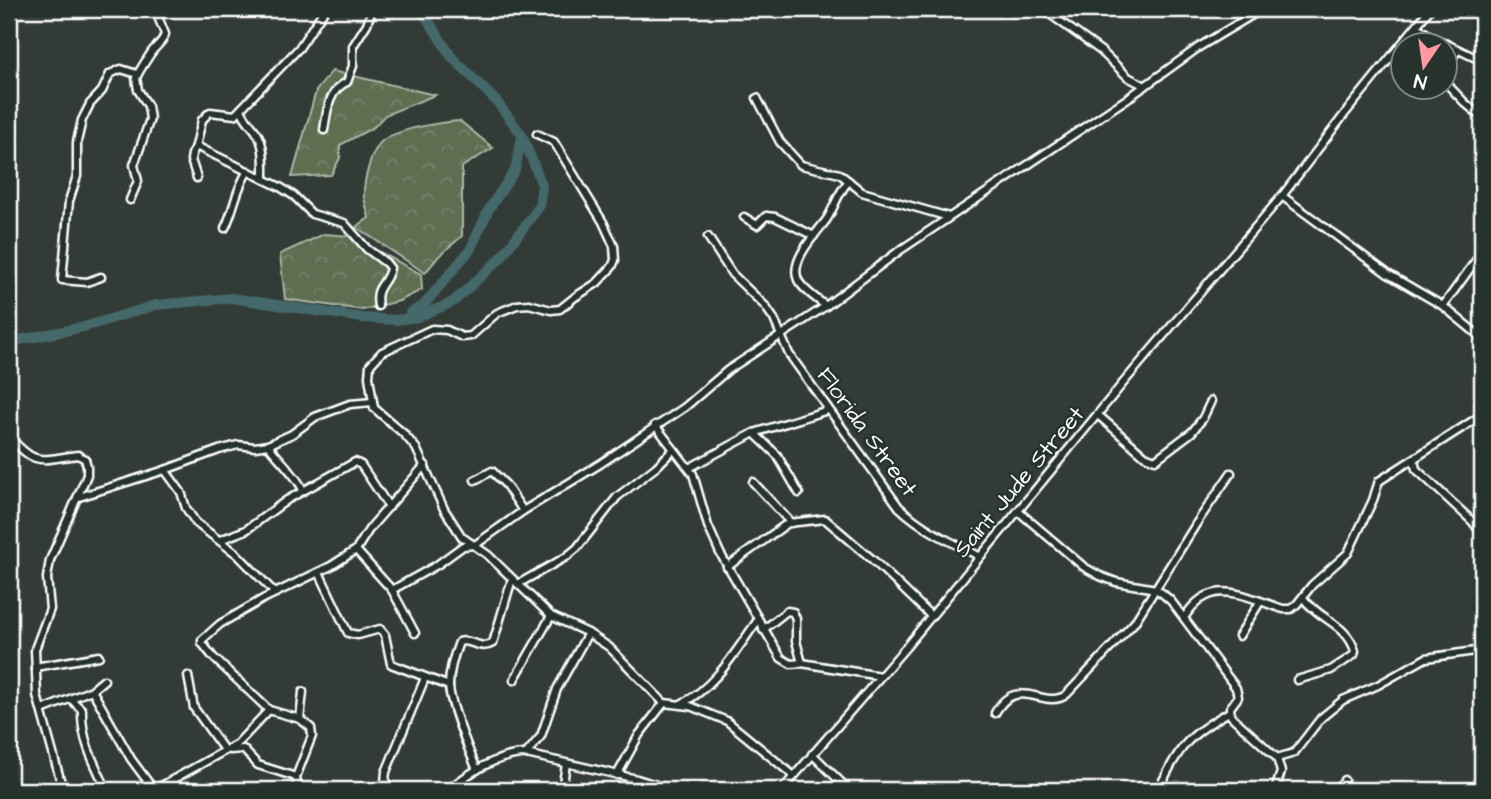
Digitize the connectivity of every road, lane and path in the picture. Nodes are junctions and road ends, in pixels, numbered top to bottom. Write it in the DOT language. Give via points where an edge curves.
graph roads {
  1 [pos="157,9"];
  2 [pos="325,9"];
  3 [pos="372,9"];
  4 [pos="1043,9"];
  5 [pos="1262,9"];
  6 [pos="1430,9"];
  7 [pos="1469,9"];
  8 [pos="1482,17"];
  9 [pos="1417,27"];
  10 [pos="1426,32"];
  11 [pos="1460,51"];
  12 [pos="1482,61"];
  13 [pos="137,74"];
  14 [pos="1128,77"];
  15 [pos="1145,86"];
  16 [pos="1131,96"];
  17 [pos="757,98"];
  18 [pos="1460,99"];
  19 [pos="241,109"];
  20 [pos="1482,117"];
  21 [pos="324,130"];
  22 [pos="537,134"];
  23 [pos="196,146"];
  24 [pos="248,171"];
  25 [pos="197,178"];
  26 [pos="264,179"];
  27 [pos="849,181"];
  28 [pos="1282,196"];
  29 [pos="130,200"];
  30 [pos="744,217"];
  31 [pos="949,217"];
  32 [pos="225,228"];
  33 [pos="814,236"];
  34 [pos="708,237"];
  35 [pos="1482,252"];
  36 [pos="101,277"];
  37 [pos="378,306"];
  38 [pos="825,306"];
  39 [pos="1443,306"];
  40 [pos="781,333"];
  41 [pos="1482,338"];
  42 [pos="1211,401"];
  43 [pos="373,402"];
  44 [pos="828,410"];
  45 [pos="1098,415"];
  46 [pos="1482,415"];
  47 [pos="655,425"];
  48 [pos="754,433"];
  49 [pos="9,436"];
  50 [pos="268,445"];
  51 [pos="673,450"];
  52 [pos="1414,460"];
  53 [pos="425,466"];
  54 [pos="689,468"];
  55 [pos="165,470"];
  56 [pos="1231,473"];
  57 [pos="475,480"];
  58 [pos="752,482"];
  59 [pos="303,490"];
  60 [pos="799,493"];
  61 [pos="79,497"];
  62 [pos="389,507"];
  63 [pos="523,511"];
  64 [pos="1018,511"];
  65 [pos="792,523"];
  66 [pos="1482,534"];
  67 [pos="220,540"];
  68 [pos="475,545"];
  69 [pos="356,550"];
  70 [pos="979,556"];
  71 [pos="727,567"];
  72 [pos="319,572"];
  73 [pos="515,581"];
  74 [pos="1156,589"];
  75 [pos="392,590"];
  76 [pos="275,593"];
  77 [pos="1303,598"];
  78 [pos="1260,602"];
  79 [pos="551,616"];
  80 [pos="931,616"];
  81 [pos="1184,618"];
  82 [pos="758,620"];
  83 [pos="763,630"];
  84 [pos="415,633"];
  85 [pos="588,633"];
  86 [pos="1239,636"];
  87 [pos="1482,650"];
  88 [pos="99,656"];
  89 [pos="802,663"];
  90 [pos="35,667"];
  91 [pos="188,676"];
  92 [pos="880,676"];
  93 [pos="425,678"];
  94 [pos="104,680"];
  95 [pos="514,680"];
  96 [pos="1297,680"];
  97 [pos="449,686"];
  98 [pos="92,690"];
  99 [pos="303,692"];
  100 [pos="71,699"];
  101 [pos="664,703"];
  102 [pos="679,705"];
  103 [pos="42,710"];
  104 [pos="269,710"];
  105 [pos="1229,712"];
  106 [pos="995,713"];
  107 [pos="300,719"];
  108 [pos="222,751"];
  109 [pos="526,754"];
  110 [pos="812,754"];
  111 [pos="1277,758"];
  112 [pos="566,764"];
  113 [pos="477,770"];
  114 [pos="617,775"];
  115 [pos="794,776"];
  116 [pos="296,777"];
  117 [pos="1344,780"];
  118 [pos="662,788"];
  119 [pos="62,790"];
  120 [pos="107,790"];
  121 [pos="154,790"];
  122 [pos="298,790"];
  123 [pos="393,790"];
  124 [pos="447,790"];
  125 [pos="562,790"];
  126 [pos="672,790"];
  127 [pos="782,790"];
  128 [pos="849,790"];
  129 [pos="1158,790"];
  130 [pos="1276,790"];
  131 [pos="1340,790"];
  1 -- 13 [label="street" via="164,39"];
  2 -- 19 [label="street" via="304,41"];
  3 -- 21 [label="street" via="353,46 347,82 330,101"];
  4 -- 14 [label="street"];
  5 -- 15 [label="street"];
  6 -- 9 [label="street, Saint Jude Street"];
  7 -- 8 [label="street"];
  9 -- 10 [label="street"];
  9 -- 28 [label="street, Saint Jude Street"];
  11 -- 12 [label="street"];
  13 -- 29 [label="street" via="150,119 134,165 138,181"];
  13 -- 36 [label="street" via="121,69 110,74 82,120 77,142 77,176 69,201 62,279 87,282"];
  14 -- 15 [label="street"];
  14 -- 16 [label="street"];
  15 -- 16 [label="street"];
  16 -- 31 [label="street"];
  17 -- 27 [label="street" via="769,125 794,160"];
  18 -- 20 [label="street"];
  19 -- 23 [label="street" via="235,115 206,115"];
  19 -- 26 [label="street" via="259,138"];
  22 -- 43 [label="street" via="554,142 603,222 614,246 612,267 561,309 517,304 497,313 471,336 432,329 382,352 370,365"];
  23 -- 24 [label="street"];
  23 -- 25 [label="street" via="191,160"];
  24 -- 26 [label="street"];
  24 -- 32 [label="street"];
  26 -- 37 [label="street" via="294,196 312,215 344,223 386,263 390,272 377,289"];
  27 -- 31 [label="street" via="862,192"];
  27 -- 33 [label="street"];
  28 -- 39 [label="street" via="1388,274"];
  28 -- 45 [label="street, Saint Jude Street"];
  30 -- 33 [label="street" via="757,225 766,216 775,217"];
  31 -- 38 [label="street"];
  33 -- 38 [label="street" via="803,251 797,277"];
  34 -- 40 [label="street, Florida Street" via="732,274 765,306"];
  35 -- 39 [label="street"];
  38 -- 40 [label="street"];
  39 -- 41 [label="street"];
  40 -- 44 [label="street, Florida Street" via="789,354"];
  40 -- 47 [label="street"];
  42 -- 45 [label="street" via="1192,432 1155,460"];
  43 -- 50 [label="street" via="350,404 315,417"];
  43 -- 53 [label="street" via="409,440"];
  44 -- 48 [label="street"];
  44 -- 70 [label="street, Florida Street" via="899,507 935,534"];
  45 -- 64 [label="street, Saint Jude Street"];
  46 -- 52 [label="street"];
  47 -- 51 [label="street"];
  47 -- 63 [label="street"];
  48 -- 54 [label="street"];
  48 -- 60 [label="street" via="777,456"];
  49 -- 61 [label="street" via="38,460 82,456 88,466"];
  50 -- 55 [label="street" via="234,446"];
  50 -- 59 [label="street"];
  51 -- 54 [label="street"];
  51 -- 73 [label="street" via="625,489 577,548"];
  52 -- 66 [label="street" via="1416,469"];
  52 -- 77 [label="street" via="1379,481 1348,553"];
  53 -- 62 [label="street"];
  53 -- 68 [label="street" via="444,509 462,537"];
  54 -- 71 [label="street"];
  55 -- 61 [label="street"];
  55 -- 67 [label="street" via="192,517"];
  56 -- 74 [label="street"];
  57 -- 63 [label="street" via="492,471"];
  58 -- 65 [label="street"];
  59 -- 62 [label="street" via="355,462"];
  59 -- 67 [label="street" via="246,530"];
  61 -- 90 [label="street" via="48,567 50,609 36,645"];
  62 -- 69 [label="street"];
  63 -- 68 [label="street"];
  64 -- 70 [label="street, Saint Jude Street"];
  64 -- 74 [label="street" via="1100,576"];
  65 -- 71 [label="street"];
  65 -- 80 [label="street" via="829,521"];
  67 -- 76 [label="street"];
  68 -- 73 [label="street"];
  68 -- 75 [label="street" via="463,547"];
  69 -- 72 [label="street"];
  69 -- 75 [label="street"];
  70 -- 80 [label="street, Saint Jude Street"];
  71 -- 82 [label="street"];
  72 -- 76 [label="street"];
  72 -- 93 [label="street" via="348,633 380,629 391,664"];
  73 -- 79 [label="street"];
  73 -- 97 [label="street" via="493,643 484,647 459,642"];
  74 -- 81 [label="street"];
  74 -- 106 [label="street" via="1134,623 1061,698 1010,695"];
  75 -- 84 [label="street"];
  76 -- 104 [label="street" via="220,624 202,640 213,657"];
  77 -- 78 [label="street" via="1291,609"];
  77 -- 96 [label="street" via="1317,614 1342,629 1355,651 1331,670"];
  78 -- 81 [label="street" via="1222,591 1207,594"];
  78 -- 86 [label="street"];
  79 -- 85 [label="street"];
  79 -- 95 [label="street"];
  80 -- 92 [label="street, Saint Jude Street"];
  81 -- 105 [label="street" via="1238,692"];
  82 -- 83 [label="street"];
  82 -- 102 [label="street" via="719,672"];
  83 -- 89 [label="street" via="781,658 790,664"];
  83 -- 89 [label="street" via="787,611 793,612"];
  85 -- 101 [label="street" via="609,647"];
  85 -- 109 [label="street" via="550,703 543,732"];
  87 -- 111 [label="street" via="1426,658 1343,700 1321,718 1294,752"];
  88 -- 90 [label="street"];
  89 -- 92 [label="street"];
  90 -- 103 [label="street"];
  91 -- 108 [label="street" via="194,708"];
  92 -- 110 [label="street, Saint Jude Street"];
  93 -- 97 [label="street"];
  93 -- 123 [label="street" via="386,772 385,782"];
  94 -- 98 [label="street"];
  97 -- 113 [label="street"];
  98 -- 100 [label="street"];
  98 -- 121 [label="street"];
  99 -- 107 [label="street"];
  100 -- 103 [label="street"];
  100 -- 120 [label="street" via="82,710 82,733"];
  101 -- 102 [label="street"];
  101 -- 114 [label="street"];
  102 -- 115 [label="street" via="727,721"];
  103 -- 119 [label="street"];
  104 -- 107 [label="street"];
  104 -- 108 [label="street" via="237,744"];
  105 -- 111 [label="street"];
  105 -- 129 [label="street" via="1183,745"];
  107 -- 116 [label="street" via="311,728 312,736"];
  108 -- 116 [label="street" via="243,749 258,765"];
  108 -- 121 [label="street"];
  109 -- 112 [label="street"];
  109 -- 113 [label="street" via="513,754"];
  110 -- 115 [label="street, Saint Jude Street"];
  110 -- 128 [label="street"];
  111 -- 130 [label="street" via="1281,772"];
  112 -- 114 [label="street"];
  112 -- 125 [label="street"];
  113 -- 124 [label="street"];
  114 -- 118 [label="street"];
  115 -- 127 [label="street, Saint Jude Street"];
  116 -- 122 [label="street"];
  117 -- 131 [label="street"];
  118 -- 126 [label="street"];
}
